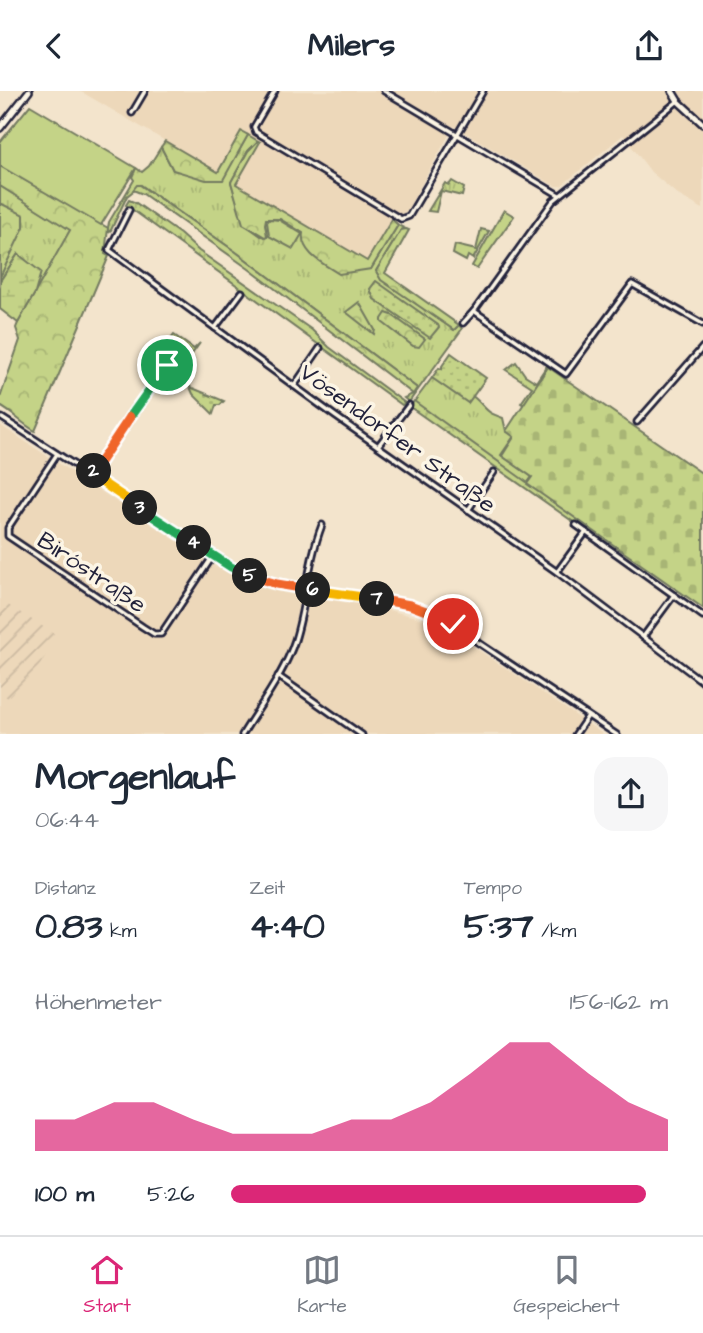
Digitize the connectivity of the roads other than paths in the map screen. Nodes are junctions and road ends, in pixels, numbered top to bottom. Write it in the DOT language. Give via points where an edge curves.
graph roads {
  1 [pos="29,91"];
  2 [pos="145,91"];
  3 [pos="275,91"];
  4 [pos="384,91"];
  5 [pos="483,91"];
  6 [pos="672,91"];
  7 [pos="678,101"];
  8 [pos="132,113"];
  9 [pos="703,124"];
  10 [pos="0,128"];
  11 [pos="457,134"];
  12 [pos="559,195"];
  13 [pos="129,210"];
  14 [pos="242,292"];
  15 [pos="474,311"];
  16 [pos="463,323"];
  17 [pos="703,324"];
  18 [pos="215,328"];
  19 [pos="703,347"];
  20 [pos="320,348"];
  21 [pos="179,369"];
  22 [pos="294,386"];
  23 [pos="409,405"];
  24 [pos="2,418"];
  25 [pos="637,422"];
  26 [pos="378,446"];
  27 [pos="57,454"];
  28 [pos="494,472"];
  29 [pos="91,475"];
  30 [pos="468,510"];
  31 [pos="322,524"];
  32 [pos="576,525"];
  33 [pos="586,532"];
  34 [pos="213,556"];
  35 [pos="557,572"];
  36 [pos="304,589"];
  37 [pos="674,595"];
  38 [pos="703,616"];
  39 [pos="643,637"];
  40 [pos="278,676"];
  41 [pos="703,682"];
  42 [pos="588,715"];
  43 [pos="242,734"];
  44 [pos="362,734"];
  45 [pos="575,734"];
  46 [pos="617,734"];
  1 -- 10 [label="main road"];
  2 -- 8 [label="street"];
  3 -- 11 [label="street" via="254,127 256,132 401,219 409,216"];
  4 -- 11 [label="street"];
  5 -- 11 [label="street"];
  6 -- 7 [label="main road"];
  7 -- 9 [label="main road"];
  7 -- 12 [label="street"];
  11 -- 12 [label="street"];
  12 -- 15 [label="street"];
  13 -- 18 [label="street, Vösendorfer Straße" via="109,250"];
  14 -- 18 [label="street"];
  15 -- 16 [label="street"];
  15 -- 17 [label="street" via="566,374 632,284"];
  18 -- 22 [label="street, Vösendorfer Straße"];
  19 -- 25 [label="street"];
  20 -- 22 [label="street"];
  21 -- 29 [label="street" via="165,366"];
  22 -- 26 [label="street, Vösendorfer Straße"];
  23 -- 26 [label="street"];
  24 -- 27 [label="street"];
  26 -- 30 [label="street, Vösendorfer Straße"];
  27 -- 29 [label="street"];
  27 -- 34 [label="street, Biróstraße" via="8,528 9,536 154,634 161,634"];
  28 -- 30 [label="street"];
  29 -- 34 [label="street"];
  30 -- 35 [label="street, Vösendorfer Straße"];
  31 -- 36 [label="street"];
  32 -- 33 [label="street"];
  33 -- 35 [label="street"];
  33 -- 37 [label="street"];
  34 -- 36 [label="street" via="258,579"];
  35 -- 39 [label="street, Vösendorfer Straße"];
  36 -- 40 [label="street" via="295,638"];
  36 -- 42 [label="street" via="399,603 438,615"];
  37 -- 38 [label="street"];
  37 -- 39 [label="street"];
  39 -- 41 [label="street, Vösendorfer Straße"];
  40 -- 43 [label="street"];
  40 -- 44 [label="street"];
  42 -- 45 [label="street"];
  42 -- 46 [label="street"];
}
